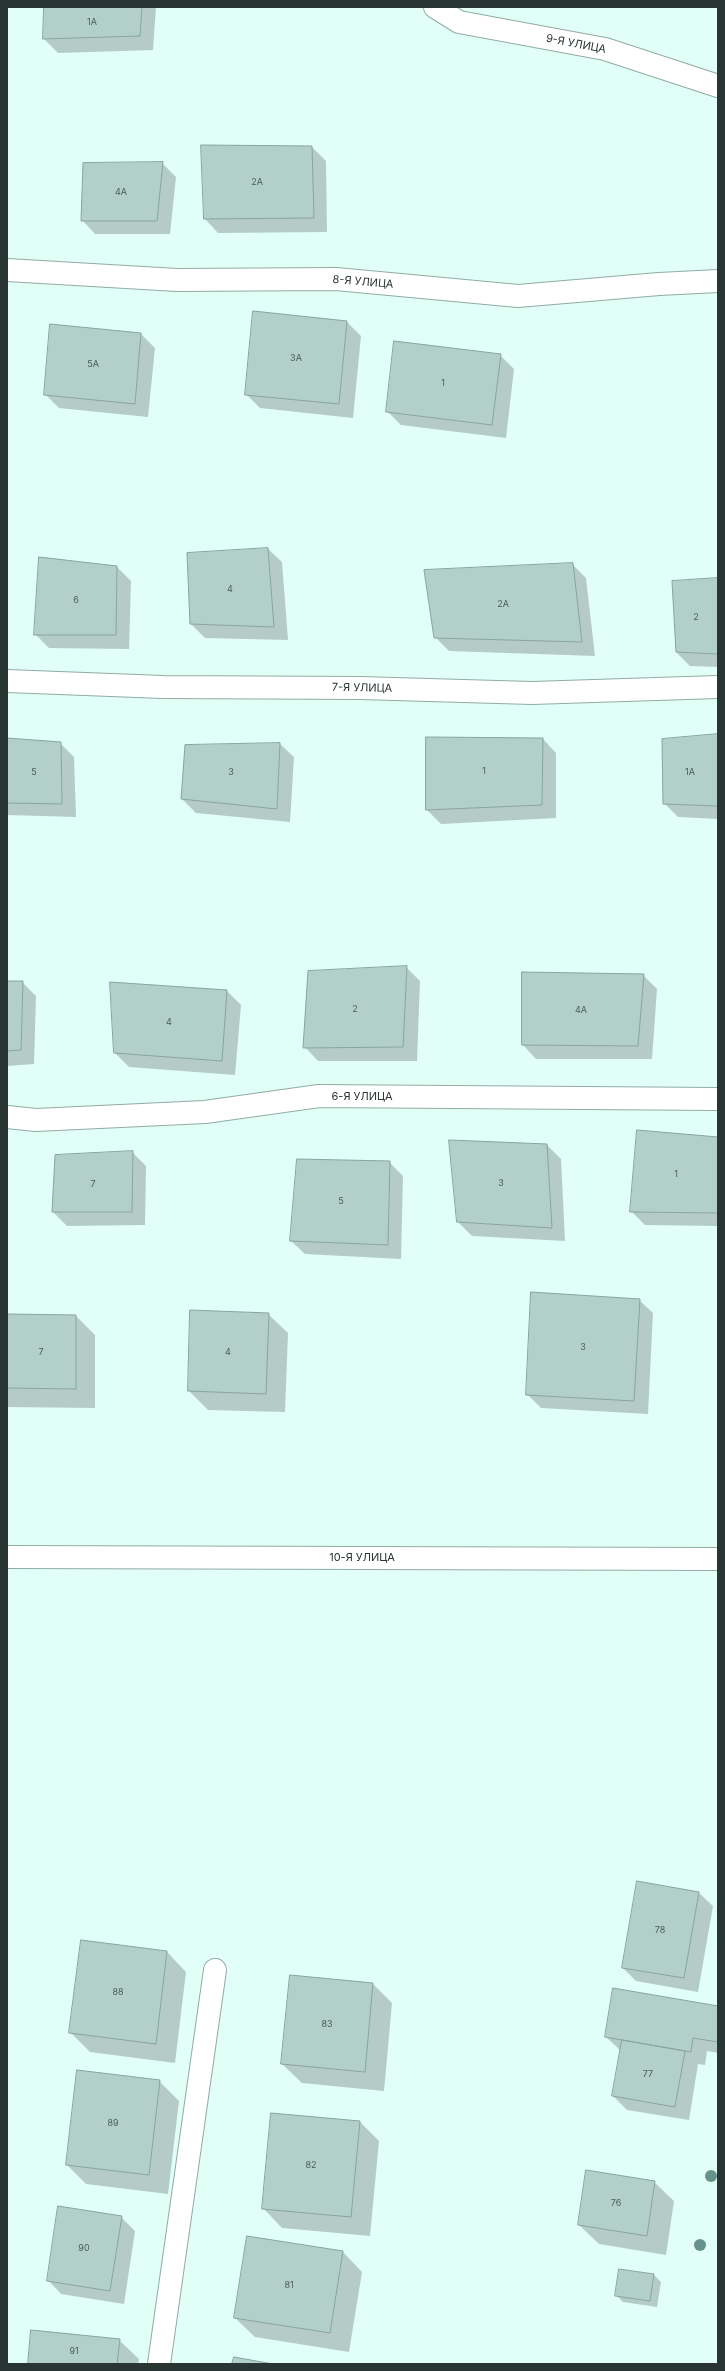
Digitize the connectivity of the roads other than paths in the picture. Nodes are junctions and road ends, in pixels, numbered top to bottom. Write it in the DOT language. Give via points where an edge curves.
graph roads {
  1 [pos="435,7"];
  2 [pos="718,86"];
  3 [pos="7,270"];
  4 [pos="718,281"];
  5 [pos="7,681"];
  6 [pos="718,687"];
  7 [pos="718,1099"];
  8 [pos="7,1117"];
  9 [pos="7,1557"];
  10 [pos="718,1560"];
  11 [pos="215,1970"];
  12 [pos="159,2364"];
  1 -- 2 [label="street, 9-Я УЛИЦА" via="459,22 605,49"];
  3 -- 4 [label="street, 8-Я УЛИЦА" via="177,280 336,279 518,296"];
  5 -- 6 [label="street, 7-Я УЛИЦА" via="163,687 532,692"];
  7 -- 8 [label="street, 6-Я УЛИЦА" via="319,1096 205,1112 36,1120"];
  9 -- 10 [label="street, 10-Я УЛИЦА"];
  11 -- 12 [label="street"];
}
